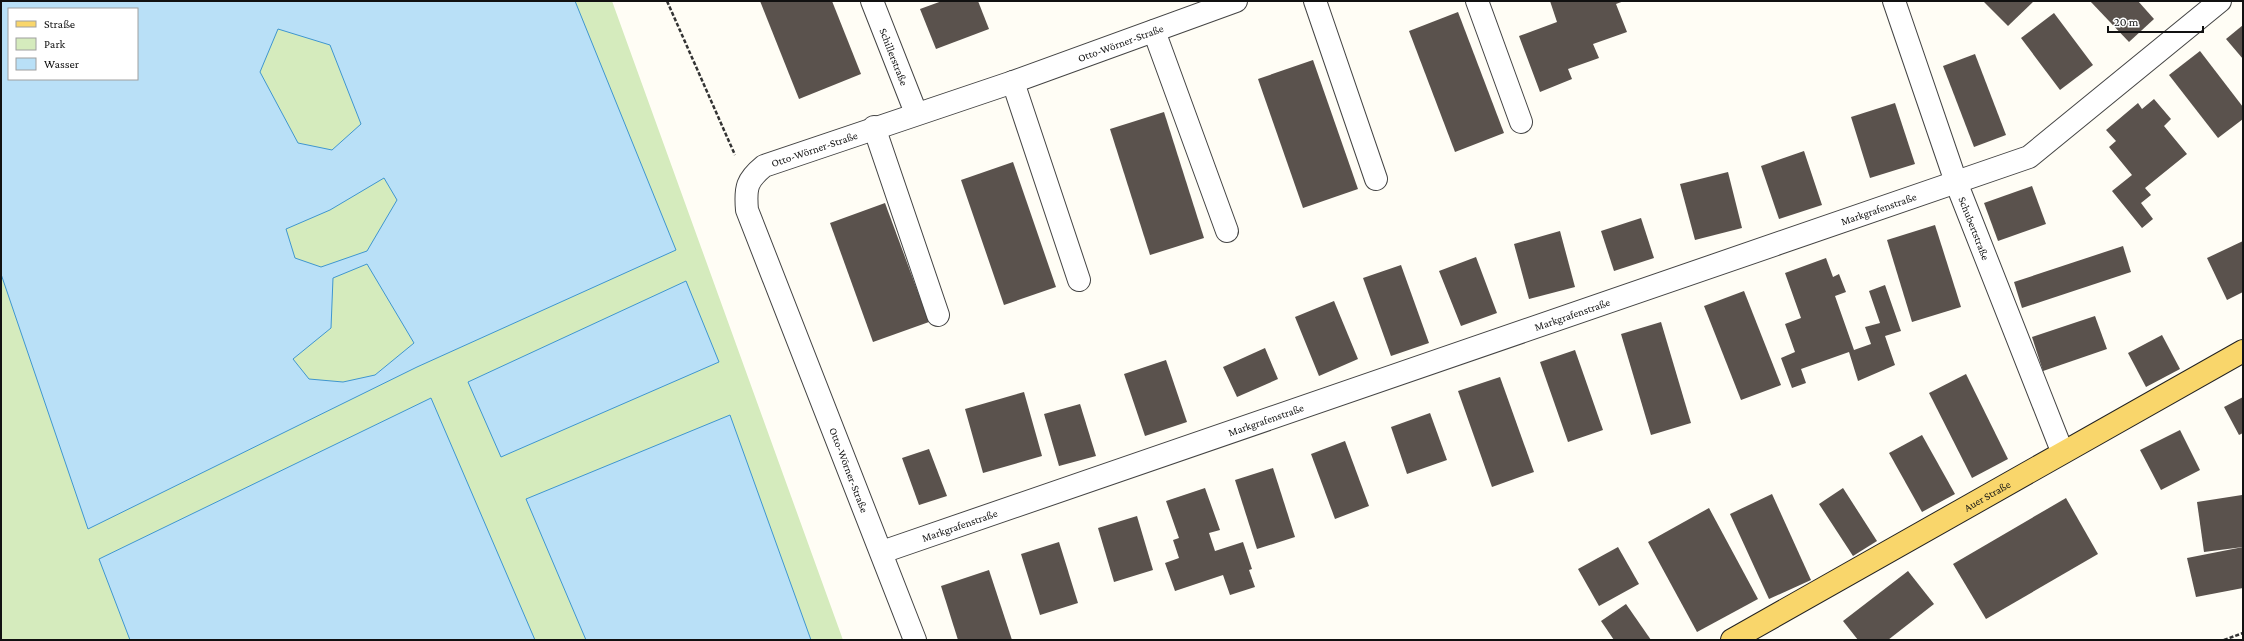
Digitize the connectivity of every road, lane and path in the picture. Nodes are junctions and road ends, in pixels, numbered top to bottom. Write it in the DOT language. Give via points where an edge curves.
graph roads {
  1 [pos="667,1"];
  2 [pos="872,1"];
  3 [pos="1236,1"];
  4 [pos="1315,1"];
  5 [pos="1477,1"];
  6 [pos="1894,1"];
  7 [pos="2220,1"];
  8 [pos="1154,31"];
  9 [pos="1013,82"];
  10 [pos="916,113"];
  11 [pos="1521,122"];
  12 [pos="874,127"];
  13 [pos="751,177"];
  14 [pos="1376,179"];
  15 [pos="1956,182"];
  16 [pos="1226,232"];
  17 [pos="1079,280"];
  18 [pos="938,315"];
  19 [pos="2243,351"];
  20 [pos="2062,451"];
  21 [pos="882,552"];
  22 [pos="2243,633"];
  23 [pos="916,640"];
  24 [pos="1732,640"];
  25 [pos="2224,640"];
  1 -- 13 [label="path" via="735,155"];
  2 -- 10 [label="street, Schillerstraße"];
  3 -- 8 [label="street, Otto-Wörner-Straße"];
  4 -- 14 [label="street"];
  5 -- 11 [label="street"];
  6 -- 15 [label="street, Schubertstraße"];
  7 -- 15 [label="street, Markgrafenstraße" via="2029,157"];
  8 -- 9 [label="street, Otto-Wörner-Straße"];
  8 -- 16 [label="street"];
  9 -- 10 [label="street, Otto-Wörner-Straße"];
  9 -- 17 [label="street"];
  10 -- 12 [label="street, Otto-Wörner-Straße"];
  12 -- 13 [label="street, Otto-Wörner-Straße" via="764,166"];
  12 -- 18 [label="street"];
  13 -- 21 [label="street, Otto-Wörner-Straße" via="745,193 747,210"];
  15 -- 20 [label="street, Schubertstraße"];
  15 -- 21 [label="street, Markgrafenstraße"];
  19 -- 20 [label="main road, Auer Straße"];
  20 -- 24 [label="main road, Auer Straße"];
  21 -- 23 [label="street, Otto-Wörner-Straße"];
  22 -- 25 [label="path"];
}
